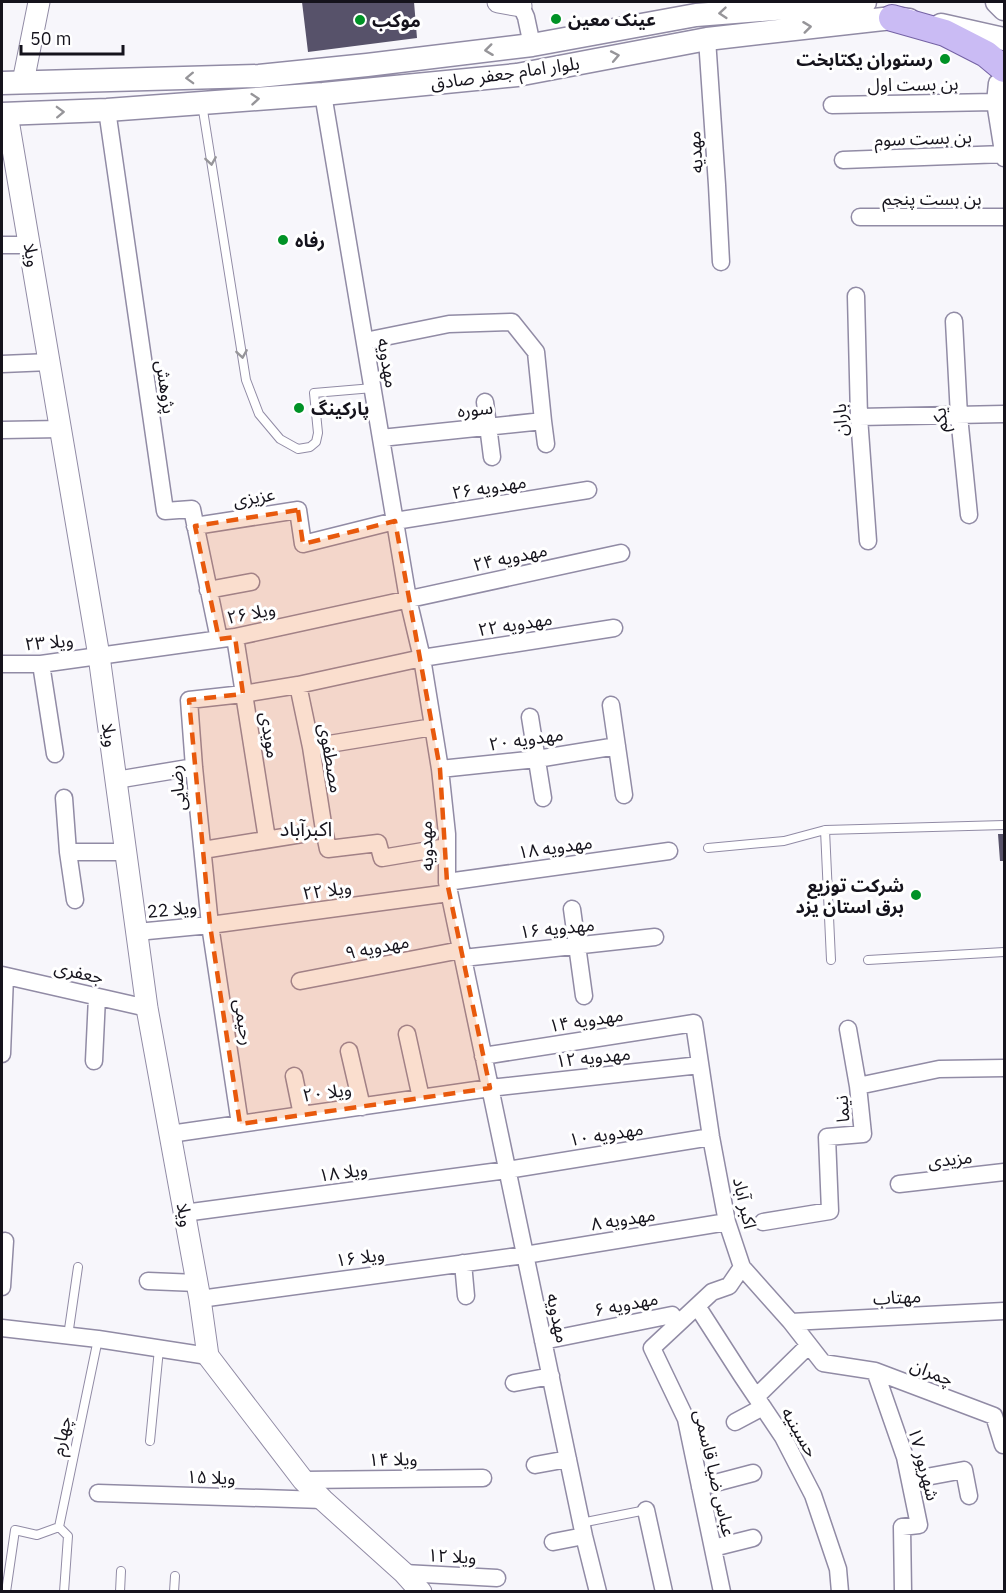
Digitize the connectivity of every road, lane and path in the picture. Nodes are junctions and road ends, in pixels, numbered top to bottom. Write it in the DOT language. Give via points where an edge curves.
graph roads {
  1 [pos="39,2"];
  2 [pos="498,2"];
  3 [pos="865,2"];
  4 [pos="1001,2"];
  5 [pos="522,4"];
  6 [pos="777,5"];
  7 [pos="696,8"];
  8 [pos="1005,9"];
  9 [pos="892,18"];
  10 [pos="1002,37"];
  11 [pos="707,39"];
  12 [pos="532,45"];
  13 [pos="1001,76"];
  14 [pos="12,83"];
  15 [pos="323,94"];
  16 [pos="995,102"];
  17 [pos="202,103"];
  18 [pos="832,105"];
  19 [pos="107,110"];
  20 [pos="4,114"];
  21 [pos="1004,156"];
  22 [pos="843,160"];
  23 [pos="860,217"];
  24 [pos="1005,218"];
  25 [pos="2,245"];
  26 [pos="30,245"];
  27 [pos="721,262"];
  28 [pos="856,296"];
  29 [pos="954,321"];
  30 [pos="365,340"];
  31 [pos="50,362"];
  32 [pos="2,364"];
  33 [pos="373,388"];
  34 [pos="486,402"];
  35 [pos="1005,414"];
  36 [pos="959,416"];
  37 [pos="859,417"];
  38 [pos="543,421"];
  39 [pos="489,427"];
  40 [pos="61,429"];
  41 [pos="2,430"];
  42 [pos="381,438"];
  43 [pos="546,444"];
  44 [pos="492,457"];
  45 [pos="588,490"];
  46 [pos="969,515"];
  47 [pos="395,521"];
  48 [pos="195,526"];
  49 [pos="868,541"];
  50 [pos="621,553"];
  51 [pos="251,582"];
  52 [pos="208,590"];
  53 [pos="408,599"];
  54 [pos="614,628"];
  55 [pos="227,638"];
  56 [pos="99,656"];
  57 [pos="422,658"];
  58 [pos="2,664"];
  59 [pos="41,664"];
  60 [pos="298,685"];
  61 [pos="243,694"];
  62 [pos="611,705"];
  63 [pos="530,717"];
  64 [pos="433,727"];
  65 [pos="617,746"];
  66 [pos="311,747"];
  67 [pos="55,754"];
  68 [pos="537,759"];
  69 [pos="194,767"];
  70 [pos="440,769"];
  71 [pos="116,780"];
  72 [pos="624,795"];
  73 [pos="64,798"];
  74 [pos="543,798"];
  75 [pos="1005,825"];
  76 [pos="825,830"];
  77 [pos="302,834"];
  78 [pos="267,839"];
  79 [pos="447,847"];
  80 [pos="708,848"];
  81 [pos="202,850"];
  82 [pos="669,851"];
  83 [pos="68,852"];
  84 [pos="126,852"];
  85 [pos="448,887"];
  86 [pos="75,900"];
  87 [pos="572,909"];
  88 [pos="210,925"];
  89 [pos="137,932"];
  90 [pos="655,937"];
  91 [pos="577,946"];
  92 [pos="1005,952"];
  93 [pos="462,954"];
  94 [pos="831,960"];
  95 [pos="868,960"];
  96 [pos="3,976"];
  97 [pos="300,981"];
  98 [pos="584,996"];
  99 [pos="97,997"];
  100 [pos="147,1008"];
  101 [pos="694,1023"];
  102 [pos="848,1029"];
  103 [pos="408,1034"];
  104 [pos="349,1051"];
  105 [pos="2,1054"];
  106 [pos="483,1056"];
  107 [pos="94,1061"];
  108 [pos="700,1065"];
  109 [pos="1005,1068"];
  110 [pos="294,1076"];
  111 [pos="858,1086"];
  112 [pos="490,1088"];
  113 [pos="421,1098"];
  114 [pos="362,1107"];
  115 [pos="303,1115"];
  116 [pos="240,1124"];
  117 [pos="170,1134"];
  118 [pos="711,1137"];
  119 [pos="507,1170"];
  120 [pos="1005,1172"];
  121 [pos="899,1184"];
  122 [pos="184,1213"];
  123 [pos="727,1222"];
  124 [pos="763,1222"];
  125 [pos="5,1241"];
  126 [pos="525,1255"];
  127 [pos="463,1263"];
  128 [pos="78,1267"];
  129 [pos="742,1267"];
  130 [pos="148,1281"];
  131 [pos="2,1287"];
  132 [pos="198,1291"];
  133 [pos="466,1296"];
  134 [pos="697,1306"];
  135 [pos="1005,1311"];
  136 [pos="791,1322"];
  137 [pos="678,1323"];
  138 [pos="2,1328"];
  139 [pos="68,1336"];
  140 [pos="98,1339"];
  141 [pos="543,1341"];
  142 [pos="810,1345"];
  143 [pos="159,1349"];
  144 [pos="208,1356"];
  145 [pos="823,1363"];
  146 [pos="874,1371"];
  147 [pos="550,1376"];
  148 [pos="514,1383"];
  149 [pos="760,1402"];
  150 [pos="735,1422"];
  151 [pos="150,1442"];
  152 [pos="1004,1447"];
  153 [pos="568,1459"];
  154 [pos="535,1465"];
  155 [pos="753,1473"];
  156 [pos="483,1478"];
  157 [pos="303,1480"];
  158 [pos="910,1480"];
  159 [pos="700,1487"];
  160 [pos="98,1493"];
  161 [pos="969,1496"];
  162 [pos="323,1500"];
  163 [pos="645,1509"];
  164 [pos="58,1527"];
  165 [pos="583,1529"];
  166 [pos="753,1538"];
  167 [pos="553,1542"];
  168 [pos="713,1548"];
  169 [pos="121,1570"];
  170 [pos="404,1573"];
  171 [pos="175,1576"];
  172 [pos="497,1578"];
  173 [pos="6,1592"];
  174 [pos="64,1592"];
  175 [pos="120,1592"];
  176 [pos="174,1592"];
  177 [pos="421,1592"];
  178 [pos="598,1592"];
  179 [pos="663,1592"];
  180 [pos="722,1592"];
  181 [pos="840,1592"];
  182 [pos="903,1592"];
  1 -- 14 [label="street"];
  2 -- 5 [label="street"];
  3 -- 6 [label="main road, بلوار امام جعفر صادق"];
  4 -- 8 [label="main road"];
  5 -- 12 [label="street"];
  6 -- 7 [label="main road, بلوار امام جعفر صادق, one-way"];
  7 -- 12 [label="main road, بلوار امام جعفر صادق"];
  9 -- 10 [label="main road, بلوار امام جعفر صادق"];
  11 -- 9 [label="main road, بلوار امام جعفر صادق, one-way"];
  9 -- 13 [label="main road" via="945,33 986,54"];
  15 -- 11 [label="main road, بلوار امام جعفر صادق, one-way" via="517,75"];
  11 -- 27 [label="street, مهديه"];
  12 -- 14 [label="main road, بلوار امام جعفر صادق, one-way" via="259,76"];
  13 -- 16 [label="street"];
  17 -- 15 [label="main road, بلوار امام جعفر صادق, one-way"];
  15 -- 30 [label="street, مهدویه"];
  16 -- 18 [label="street, بن بست اول"];
  16 -- 21 [label="street"];
  17 -- 19 [label="main road, بلوار امام جعفر صادق"];
  17 -- 33 [label="lane, one-way" via="246,380 259,414 280,439 298,449 310,447 318,433 314,393"];
  20 -- 19 [label="main road, بلوار امام جعفر صادق, one-way"];
  19 -- 48 [label="street, پژوهش" via="165,511 192,509"];
  20 -- 26 [label="street, ویلا"];
  21 -- 22 [label="street, بن بست سوم"];
  23 -- 24 [label="street, بن بست پنجم"];
  25 -- 26 [label="street"];
  26 -- 31 [label="street, ویلا"];
  28 -- 37 [label="street, باران"];
  29 -- 36 [label="street, یکم"];
  30 -- 33 [label="street, مهدویه"];
  30 -- 38 [label="street" via="449,324 512,322 536,352"];
  31 -- 32 [label="street"];
  31 -- 40 [label="street, ویلا"];
  33 -- 42 [label="street, مهدویه"];
  34 -- 39 [label="street"];
  35 -- 36 [label="street"];
  36 -- 37 [label="street"];
  36 -- 46 [label="street, یکم"];
  37 -- 49 [label="street, باران"];
  38 -- 39 [label="street, سوره"];
  38 -- 43 [label="street"];
  39 -- 42 [label="street, سوره"];
  39 -- 44 [label="street"];
  40 -- 41 [label="street"];
  40 -- 56 [label="street, ویلا"];
  42 -- 47 [label="street, مهدویه"];
  45 -- 47 [label="street, مهدویه ۲۶"];
  47 -- 48 [label="street, عزیزی" via="303,544 298,510"];
  47 -- 53 [label="street, مهدویه"];
  48 -- 52 [label="street"];
  50 -- 53 [label="street, مهدویه ۲۴"];
  51 -- 52 [label="street"];
  52 -- 55 [label="street"];
  53 -- 55 [label="street, ویلا ۲۶"];
  53 -- 57 [label="street, مهدویه"];
  54 -- 57 [label="street, مهدویه ۲۲"];
  55 -- 56 [label="street, ویلا ۲۶"];
  55 -- 61 [label="street, مویدی"];
  56 -- 59 [label="street, ویلا ۲۳"];
  56 -- 71 [label="street, ویلا"];
  57 -- 60 [label="street"];
  57 -- 64 [label="street, مهدویه"];
  58 -- 59 [label="street, ویلا ۲۳"];
  59 -- 67 [label="street"];
  60 -- 61 [label="street"];
  60 -- 66 [label="street, مصطفوی"];
  61 -- 69 [label="street, رضایی" via="189,700"];
  61 -- 78 [label="street, مویدی"];
  62 -- 65 [label="street"];
  63 -- 68 [label="street"];
  64 -- 66 [label="street"];
  64 -- 70 [label="street, مهدویه"];
  65 -- 68 [label="street, مهدویه ۲۰"];
  65 -- 72 [label="street"];
  66 -- 79 [label="street, مصطفوی" via="328,849 378,843 382,858"];
  68 -- 70 [label="street, مهدویه ۲۰"];
  68 -- 74 [label="street"];
  69 -- 71 [label="street"];
  69 -- 81 [label="street, رضایی"];
  70 -- 79 [label="street, مهدویه"];
  71 -- 84 [label="street, ویلا"];
  73 -- 83 [label="street"];
  75 -- 76 [label="lane"];
  76 -- 80 [label="lane" via="784,841"];
  76 -- 94 [label="lane"];
  77 -- 78 [label="street"];
  78 -- 81 [label="street"];
  79 -- 85 [label="street, مهدویه"];
  81 -- 88 [label="street, رضایی"];
  82 -- 85 [label="street, مهدویه ۱۸"];
  83 -- 84 [label="street"];
  83 -- 86 [label="street"];
  84 -- 89 [label="street, ویلا"];
  85 -- 88 [label="street, ویلا ۲۲"];
  85 -- 93 [label="street, مهدویه"];
  87 -- 91 [label="street"];
  88 -- 89 [label="street, ویلا 22"];
  88 -- 116 [label="street, رحیمی"];
  89 -- 100 [label="street, ویلا"];
  90 -- 91 [label="street, مهدویه ۱۶"];
  91 -- 93 [label="street, مهدویه ۱۶"];
  91 -- 98 [label="street"];
  92 -- 95 [label="lane"];
  93 -- 97 [label="street, مهدویه ۹"];
  93 -- 106 [label="street, مهدویه"];
  96 -- 99 [label="street, جعفری"];
  96 -- 105 [label="street"];
  99 -- 100 [label="street, جعفری"];
  99 -- 107 [label="street"];
  100 -- 117 [label="street, ویلا"];
  101 -- 106 [label="street, مهدویه ۱۴"];
  101 -- 108 [label="street, اکبر آباد"];
  102 -- 111 [label="street"];
  103 -- 113 [label="street"];
  104 -- 114 [label="street"];
  106 -- 112 [label="street, مهدویه"];
  108 -- 112 [label="street, مهدویه ۱۲"];
  108 -- 118 [label="street, اکبر آباد"];
  109 -- 111 [label="street, نیما" via="939,1069"];
  110 -- 115 [label="street"];
  111 -- 124 [label="street, نیما" via="863,1134 827,1137 830,1211"];
  112 -- 113 [label="street, ویلا ۲۰"];
  112 -- 119 [label="street, مهدویه"];
  113 -- 114 [label="street, ویلا ۲۰"];
  114 -- 115 [label="street, ویلا ۲۰"];
  115 -- 116 [label="street, ویلا ۲۰"];
  116 -- 117 [label="street, ویلا ۲۰"];
  117 -- 122 [label="street, ویلا"];
  118 -- 119 [label="street, مهدویه ۱۰"];
  118 -- 123 [label="street, اکبر آباد"];
  119 -- 122 [label="street, ویلا ۱۸"];
  119 -- 126 [label="street, مهدویه"];
  120 -- 121 [label="street, مزیدی"];
  122 -- 132 [label="street, ویلا"];
  123 -- 126 [label="street, مهدویه ۸"];
  123 -- 129 [label="street, اکبر آباد"];
  125 -- 131 [label="street"];
  126 -- 127 [label="street, ویلا ۱۶"];
  126 -- 141 [label="street, مهدویه"];
  127 -- 132 [label="street, ویلا ۱۶"];
  127 -- 133 [label="street"];
  128 -- 139 [label="lane"];
  129 -- 134 [label="street, عباس ضیا قاسمی" via="729,1286 712,1292"];
  129 -- 136 [label="street, اکبر آباد"];
  130 -- 132 [label="street, ویلا ۱۶"];
  132 -- 144 [label="street, ویلا"];
  134 -- 137 [label="street, عباس ضیا قاسمی"];
  134 -- 149 [label="street, حسینیه"];
  135 -- 136 [label="street, مهتاب"];
  136 -- 142 [label="street, اکبر آباد"];
  137 -- 141 [label="street, مهدویه ۶" via="672,1315"];
  137 -- 159 [label="street, عباس ضیا قاسمی" via="652,1348 686,1419"];
  138 -- 139 [label="street"];
  139 -- 140 [label="street"];
  140 -- 143 [label="street"];
  140 -- 164 [label="lane, چهارم"];
  141 -- 147 [label="street, مهدویه"];
  142 -- 145 [label="street, اکبر آباد"];
  142 -- 149 [label="street"];
  143 -- 144 [label="street"];
  143 -- 151 [label="lane"];
  144 -- 157 [label="street, ویلا"];
  145 -- 146 [label="street, چمران"];
  146 -- 152 [label="street, چمران" via="994,1416"];
  146 -- 158 [label="street, ۱۷ شهریور"];
  147 -- 148 [label="street"];
  147 -- 153 [label="street, مهدویه"];
  149 -- 150 [label="street"];
  149 -- 181 [label="street, حسینیه" via="813,1495 838,1569"];
  153 -- 154 [label="street"];
  153 -- 165 [label="street, مهدویه"];
  155 -- 159 [label="street"];
  156 -- 157 [label="street, ویلا ۱۴"];
  157 -- 162 [label="street, ویلا"];
  158 -- 161 [label="street" via="964,1470"];
  158 -- 182 [label="street, ۱۷ شهریور" via="919,1525 902,1527"];
  159 -- 168 [label="street, عباس ضیا قاسمی"];
  160 -- 162 [label="street, ویلا ۱۵"];
  162 -- 170 [label="street, ویلا"];
  163 -- 165 [label="lane"];
  163 -- 179 [label="street"];
  164 -- 173 [label="lane" via="37,1535 15,1530"];
  164 -- 174 [label="lane" via="68,1536"];
  165 -- 167 [label="street"];
  165 -- 178 [label="street, مهدویه"];
  166 -- 168 [label="street"];
  168 -- 180 [label="street, عباس ضیا قاسمی"];
  169 -- 175 [label="lane"];
  170 -- 172 [label="street, ویلا ۱۲"];
  170 -- 177 [label="street, ویلا"];
  171 -- 176 [label="lane"];
}
